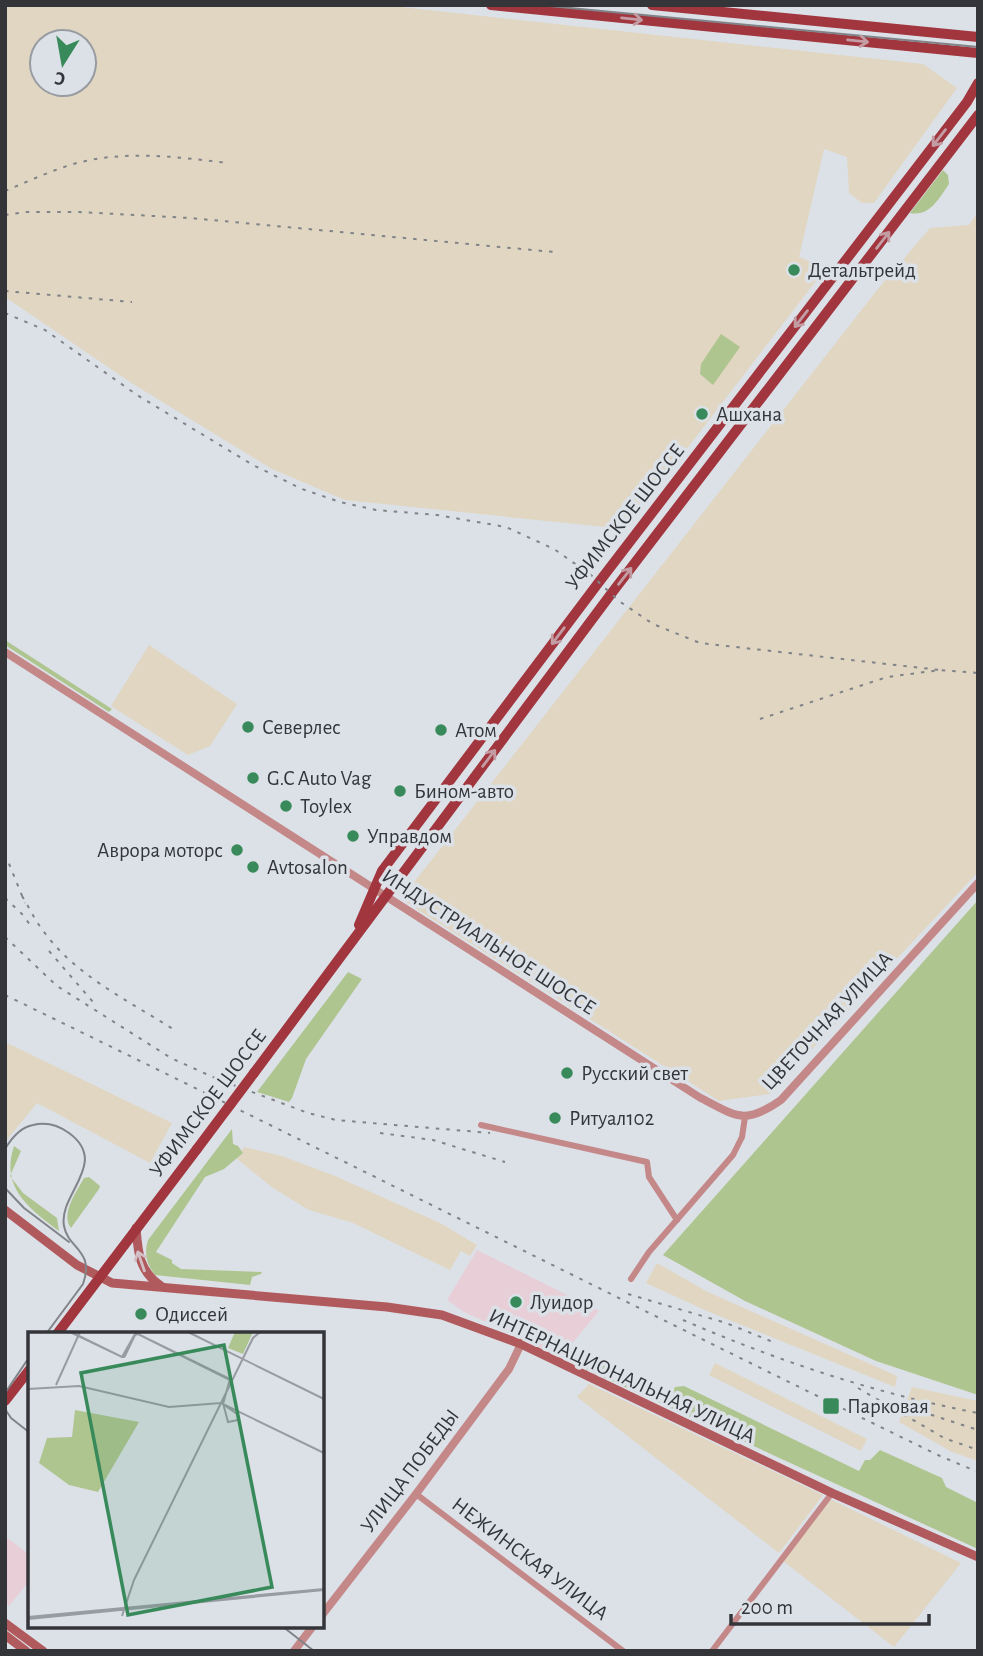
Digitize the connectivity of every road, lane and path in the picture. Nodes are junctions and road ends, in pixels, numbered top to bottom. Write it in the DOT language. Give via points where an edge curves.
graph roads {
  1 [pos="491,5"];
  2 [pos="652,5"];
  3 [pos="978,37"];
  4 [pos="978,53"];
  5 [pos="978,83"];
  6 [pos="978,115"];
  7 [pos="5,652"];
  8 [pos="978,883"];
  9 [pos="380,893"];
  10 [pos="745,1117"];
  11 [pos="481,1125"];
  12 [pos="5,1210"];
  13 [pos="677,1220"];
  14 [pos="136,1227"];
  15 [pos="100,1278"];
  16 [pos="631,1279"];
  17 [pos="163,1286"];
  18 [pos="59,1332"];
  19 [pos="521,1345"];
  20 [pos="28,1372"];
  21 [pos="5,1401"];
  22 [pos="832,1493"];
  23 [pos="416,1494"];
  24 [pos="978,1557"];
  25 [pos="324,1612"];
  26 [pos="5,1623"];
  27 [pos="311,1628"];
  28 [pos="5,1635"];
  29 [pos="26,1651"];
  30 [pos="43,1651"];
  31 [pos="294,1651"];
  32 [pos="623,1651"];
  33 [pos="712,1651"];
  1 -- 4 [label="main road, one-way"];
  2 -- 3 [label="main road"];
  5 -- 9 [label="main road, УФИМСКОЕ ШОССЕ, one-way" via="382,871"];
  9 -- 6 [label="main road, УФИМСКОЕ ШОССЕ, one-way"];
  7 -- 9 [label="street, ИНДУСТРИАЛЬНОЕ ШОССЕ"];
  8 -- 10 [label="street, ЦВЕТОЧНАЯ УЛИЦА" via="781,1100 764,1112"];
  9 -- 10 [label="street, ИНДУСТРИАЛЬНОЕ ШОССЕ" via="699,1097"];
  9 -- 14 [label="main road, УФИМСКОЕ ШОССЕ, bridge" via="347,951"];
  10 -- 13 [label="street" via="733,1154"];
  11 -- 13 [label="street" via="647,1162 649,1177"];
  12 -- 15 [label="main road, ИНТЕРНАЦИОНАЛЬНАЯ УЛИЦА"];
  13 -- 16 [label="street"];
  14 -- 15 [label="main road, УФИМСКОЕ ШОССЕ"];
  17 -- 14 [label="main road, one-way" via="141,1264"];
  15 -- 17 [label="main road, ИНТЕРНАЦИОНАЛЬНАЯ УЛИЦА"];
  15 -- 18 [label="main road, УФИМСКОЕ ШОССЕ"];
  17 -- 19 [label="main road, ИНТЕРНАЦИОНАЛЬНАЯ УЛИЦА" via="442,1315"];
  19 -- 22 [label="main road, ИНТЕРНАЦИОНАЛЬНАЯ УЛИЦА"];
  19 -- 23 [label="street, УЛИЦА ПОБЕДЫ" via="509,1369"];
  20 -- 21 [label="main road"];
  22 -- 24 [label="main road, ИНТЕРНАЦИОНАЛЬНАЯ УЛИЦА"];
  22 -- 33 [label="street"];
  23 -- 25 [label="street, УЛИЦА ПОБЕДЫ"];
  23 -- 32 [label="street, НЕЖИНСКАЯ УЛИЦА"];
  26 -- 30 [label="main road"];
  27 -- 31 [label="street"];
  28 -- 29 [label="main road"];
}
